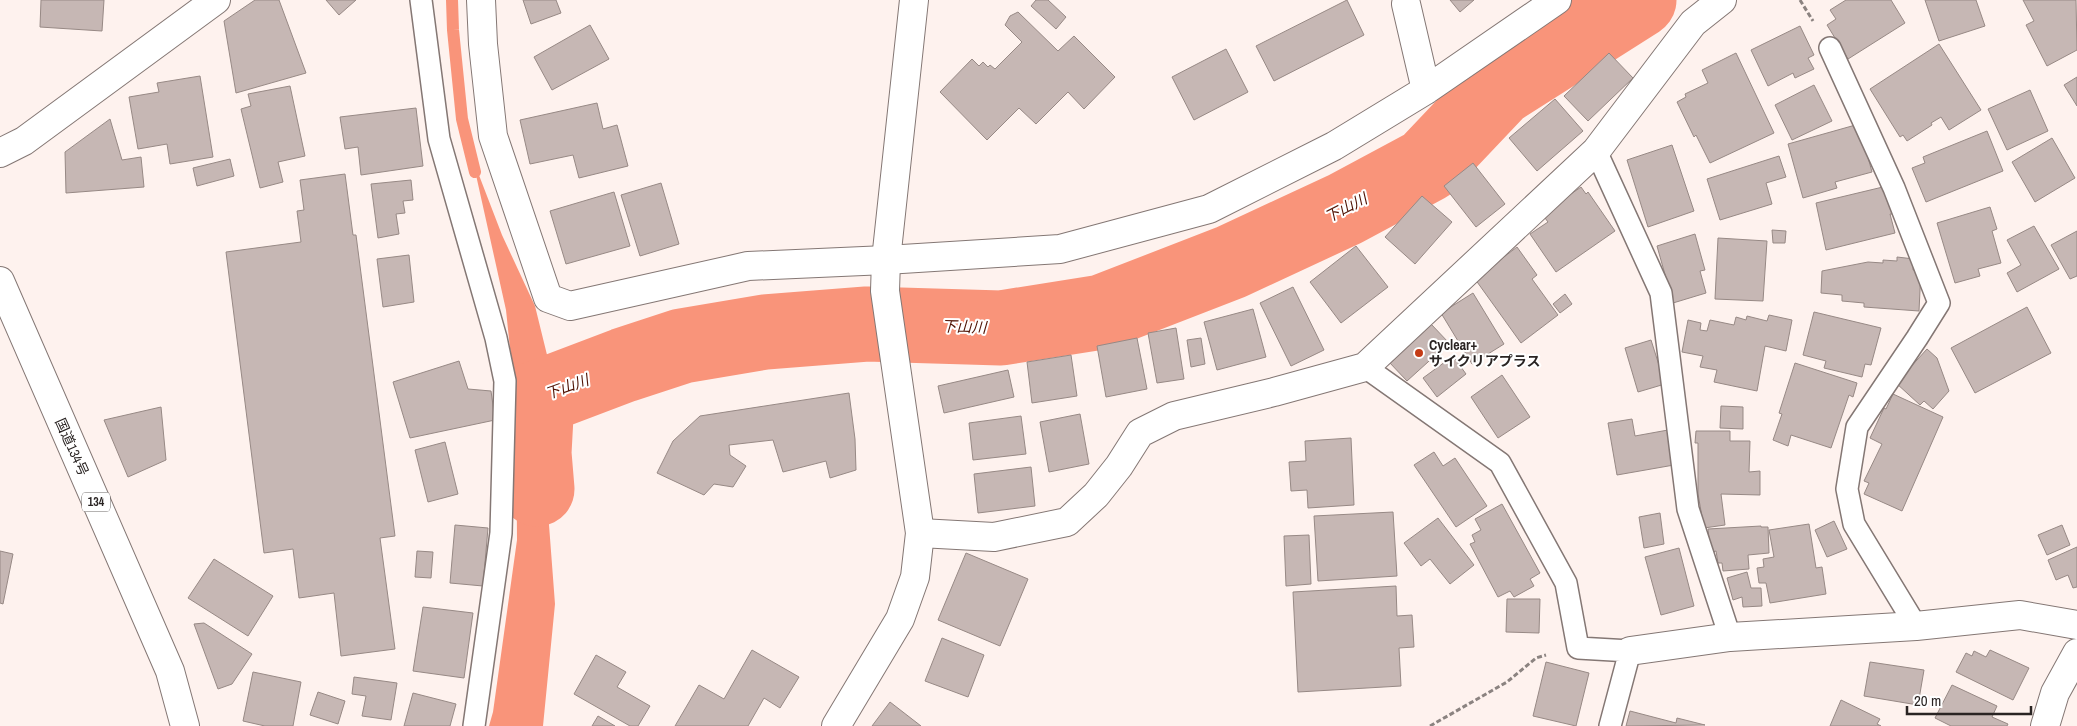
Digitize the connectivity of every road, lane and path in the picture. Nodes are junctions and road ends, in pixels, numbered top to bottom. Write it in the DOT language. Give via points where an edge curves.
graph roads {
  1 [pos="216,0"];
  2 [pos="421,0"];
  3 [pos="481,0"];
  4 [pos="914,0"];
  5 [pos="1557,0"];
  6 [pos="1722,0"];
  7 [pos="1406,4"];
  8 [pos="1830,48"];
  9 [pos="1426,90"];
  10 [pos="1596,152"];
  11 [pos="0,153"];
  12 [pos="886,260"];
  13 [pos="0,281"];
  14 [pos="1365,367"];
  15 [pos="920,533"];
  16 [pos="2077,625"];
  17 [pos="1916,626"];
  18 [pos="1730,637"];
  19 [pos="1578,648"];
  20 [pos="1630,651"];
  21 [pos="2077,653"];
  22 [pos="185,726"];
  23 [pos="474,726"];
  24 [pos="836,726"];
  25 [pos="1430,726"];
  26 [pos="1610,726"];
  27 [pos="2045,726"];
  1 -- 11 [label="main road" via="24,141"];
  2 -- 23 [label="lane" via="438,139 496,338 505,381 500,533"];
  3 -- 12 [label="main road" via="493,136 548,298 570,306 748,266"];
  4 -- 12 [label="main road"];
  5 -- 9 [label="main road"];
  6 -- 10 [label="main road" via="1693,23"];
  7 -- 9 [label="main road"];
  8 -- 17 [label="lane" via="1894,188 1939,303 1857,427 1847,489 1854,524"];
  9 -- 12 [label="main road" via="1334,146 1209,209 1060,249"];
  10 -- 14 [label="main road"];
  10 -- 18 [label="lane" via="1662,293 1688,509"];
  12 -- 15 [label="main road" via="885,291"];
  13 -- 22 [label="main road, 国道134号 / 134" via="170,671"];
  14 -- 15 [label="main road" via="1174,416 1140,433 1096,495 1067,522 994,537"];
  14 -- 19 [label="lane" via="1500,463 1566,582"];
  15 -- 24 [label="main road" via="915,577 900,619"];
  16 -- 17 [label="main road" via="2020,615"];
  17 -- 18 [label="main road"];
  18 -- 20 [label="main road"];
  19 -- 20 [label="lane"];
  19 -- 25 [label="path" via="1536,658 1507,682"];
  20 -- 26 [label="lane"];
  21 -- 27 [label="main road" via="2055,693"];
}
